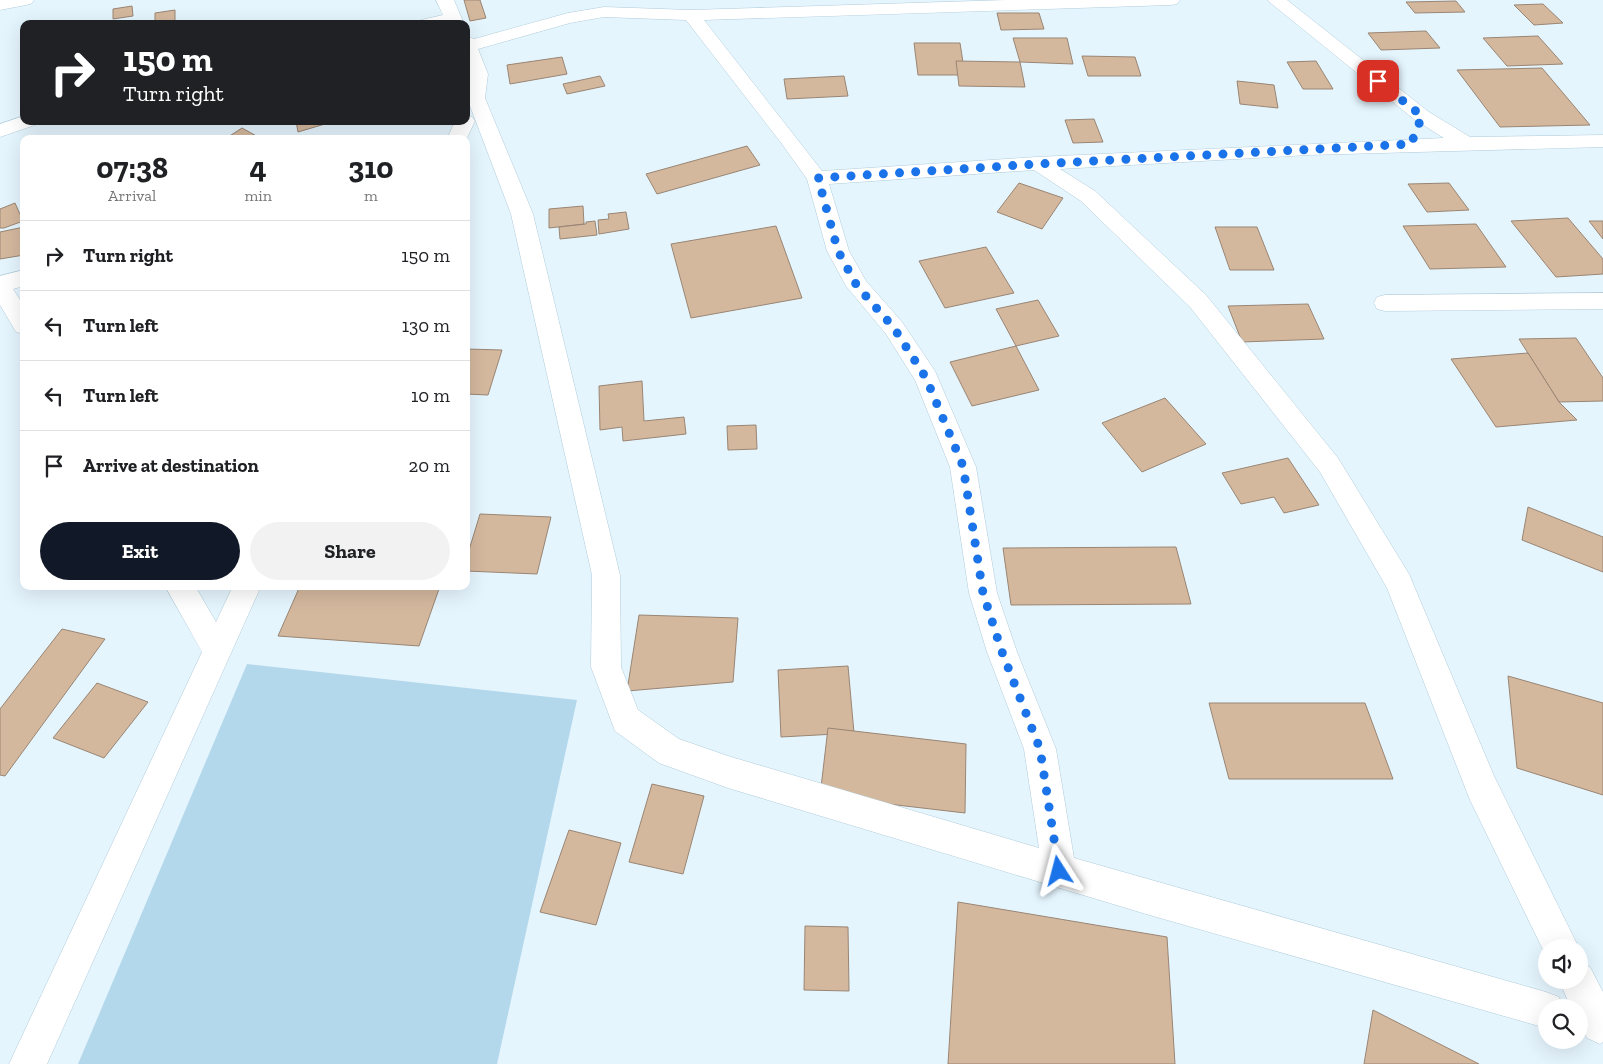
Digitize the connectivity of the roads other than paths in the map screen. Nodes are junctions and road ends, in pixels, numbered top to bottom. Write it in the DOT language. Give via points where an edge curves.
graph roads {
  1 [pos="26,0"];
  2 [pos="446,0"];
  3 [pos="1171,0"];
  4 [pos="1276,0"];
  5 [pos="0,4"];
  6 [pos="691,16"];
  7 [pos="453,20"];
  8 [pos="470,43"];
  9 [pos="470,49"];
  10 [pos="470,109"];
  11 [pos="470,115"];
  12 [pos="1422,116"];
  13 [pos="20,124"];
  14 [pos="0,131"];
  15 [pos="1603,141"];
  16 [pos="1464,142"];
  17 [pos="1411,144"];
  18 [pos="1094,160"];
  19 [pos="1038,164"];
  20 [pos="818,178"];
  21 [pos="1088,196"];
  22 [pos="20,279"];
  23 [pos="0,285"];
  24 [pos="1603,301"];
  25 [pos="1385,303"];
  26 [pos="20,319"];
  27 [pos="181,590"];
  28 [pos="245,590"];
  29 [pos="217,650"];
  30 [pos="1059,871"];
  31 [pos="1557,939"];
  32 [pos="1581,989"];
  33 [pos="1538,1008"];
  34 [pos="1594,1024"];
  35 [pos="28,1064"];
  1 -- 5 [label="street"];
  2 -- 7 [label="street"];
  3 -- 6 [label="street"];
  4 -- 12 [label="street"];
  6 -- 8 [label="street" via="604,12"];
  6 -- 20 [label="street"];
  9 -- 10 [label="street" via="479,74"];
  11 -- 30 [label="street" via="522,214 606,575 606,667 626,720 670,752"];
  12 -- 16 [label="street"];
  12 -- 17 [label="street"];
  13 -- 14 [label="street"];
  15 -- 16 [label="street"];
  16 -- 17 [label="street"];
  17 -- 18 [label="street"];
  18 -- 19 [label="street"];
  18 -- 21 [label="street"];
  19 -- 20 [label="street"];
  19 -- 21 [label="street"];
  20 -- 30 [label="street" via="838,251 857,286 894,328 926,378 963,466 983,593 1040,749"];
  21 -- 31 [label="street" via="1198,301 1329,465 1399,583 1482,788"];
  22 -- 23 [label="street"];
  23 -- 26 [label="street"];
  24 -- 25 [label="street"];
  27 -- 29 [label="street"];
  28 -- 29 [label="street"];
  29 -- 35 [label="street"];
  30 -- 33 [label="street"];
  32 -- 34 [label="street"];
}
